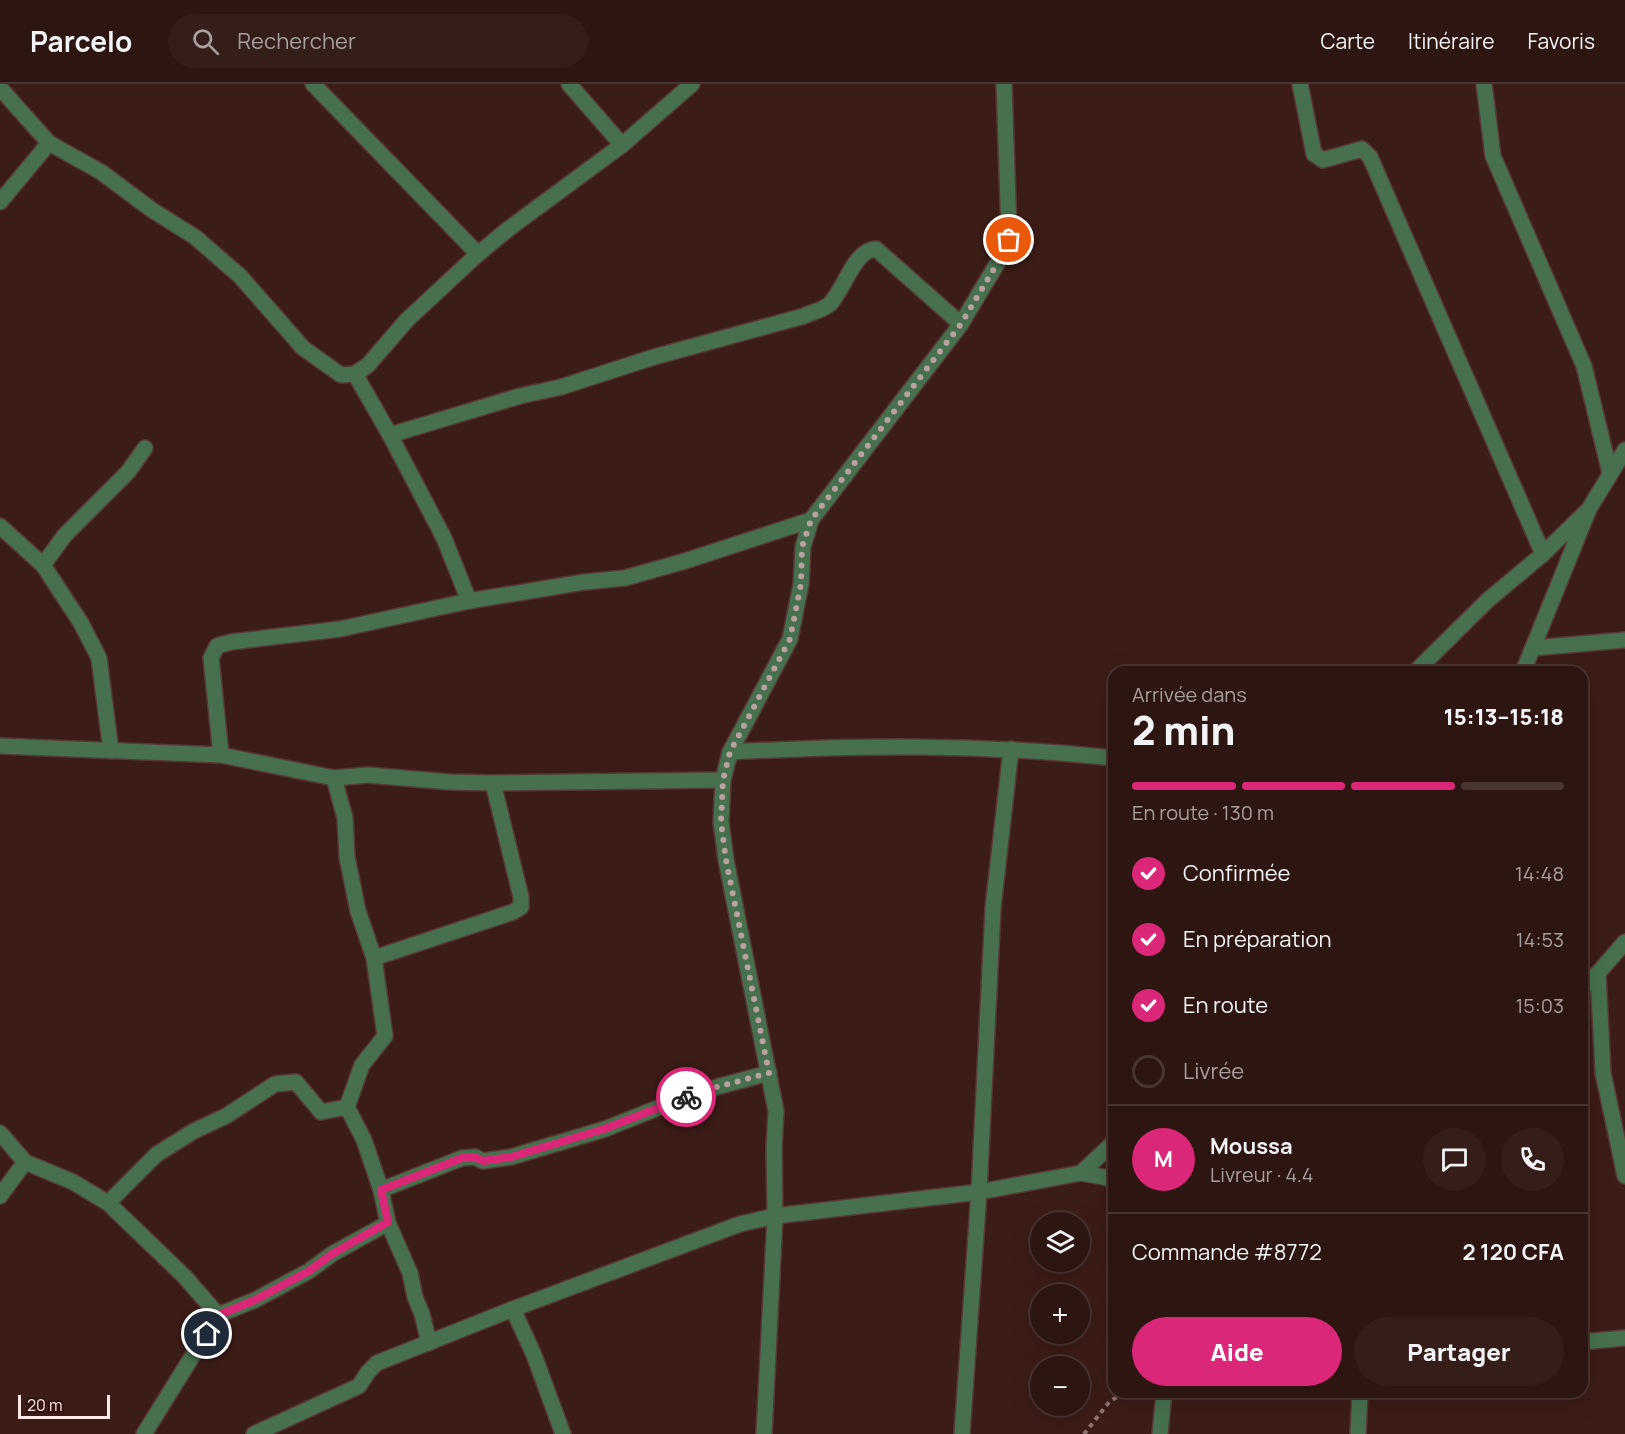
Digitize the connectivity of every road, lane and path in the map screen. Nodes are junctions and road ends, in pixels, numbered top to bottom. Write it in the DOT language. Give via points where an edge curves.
graph roads {
  1 [pos="313,84"];
  2 [pos="569,84"];
  3 [pos="692,84"];
  4 [pos="1004,84"];
  5 [pos="1300,84"];
  6 [pos="1484,84"];
  7 [pos="0,88"];
  8 [pos="49,143"];
  9 [pos="622,145"];
  10 [pos="0,202"];
  11 [pos="478,254"];
  12 [pos="961,324"];
  13 [pos="355,374"];
  14 [pos="390,435"];
  15 [pos="145,448"];
  16 [pos="1625,450"];
  17 [pos="1610,472"];
  18 [pos="1589,510"];
  19 [pos="811,520"];
  20 [pos="0,526"];
  21 [pos="1543,554"];
  22 [pos="43,565"];
  23 [pos="469,601"];
  24 [pos="1625,640"];
  25 [pos="1533,648"];
  26 [pos="1421,666"];
  27 [pos="1526,666"];
  28 [pos="0,746"];
  29 [pos="1011,749"];
  30 [pos="111,751"];
  31 [pos="730,752"];
  32 [pos="221,756"];
  33 [pos="1108,757"];
  34 [pos="334,778"];
  35 [pos="723,780"];
  36 [pos="493,783"];
  37 [pos="1625,942"];
  38 [pos="374,958"];
  39 [pos="1598,973"];
  40 [pos="1588,983"];
  41 [pos="769,1073"];
  42 [pos="346,1107"];
  43 [pos="0,1133"];
  44 [pos="1108,1148"];
  45 [pos="25,1162"];
  46 [pos="1081,1173"];
  47 [pos="1625,1176"];
  48 [pos="1108,1178"];
  49 [pos="381,1190"];
  50 [pos="979,1192"];
  51 [pos="0,1196"];
  52 [pos="108,1203"];
  53 [pos="775,1216"];
  54 [pos="388,1222"];
  55 [pos="513,1309"];
  56 [pos="219,1315"];
  57 [pos="1625,1338"];
  58 [pos="1588,1341"];
  59 [pos="429,1343"];
  60 [pos="1116,1398"];
  61 [pos="1163,1398"];
  62 [pos="1360,1398"];
  63 [pos="151,1433"];
  64 [pos="254,1434"];
  65 [pos="563,1434"];
  66 [pos="764,1434"];
  67 [pos="962,1434"];
  68 [pos="1084,1434"];
  69 [pos="1160,1434"];
  70 [pos="1358,1434"];
  1 -- 11 [label="street"];
  2 -- 9 [label="street"];
  3 -- 9 [label="street"];
  4 -- 12 [label="street" via="1009,240"];
  5 -- 21 [label="street" via="1314,154 1323,160 1362,149 1370,157"];
  6 -- 17 [label="street" via="1493,156 1584,366"];
  7 -- 8 [label="street"];
  8 -- 10 [label="street"];
  8 -- 13 [label="street" via="102,172 195,237 240,276 303,348 341,375"];
  9 -- 11 [label="street"];
  11 -- 13 [label="street"];
  12 -- 14 [label="street" via="876,249 869,249 861,254 828,306 804,316"];
  12 -- 19 [label="street"];
  13 -- 14 [label="street"];
  14 -- 23 [label="street" via="444,538"];
  15 -- 22 [label="street" via="128,472 65,535"];
  16 -- 17 [label="street"];
  17 -- 18 [label="street"];
  18 -- 21 [label="street"];
  18 -- 25 [label="street"];
  19 -- 23 [label="street" via="625,578"];
  19 -- 31 [label="street" via="802,547 801,584 790,639"];
  20 -- 22 [label="street"];
  21 -- 26 [label="street" via="1488,600"];
  22 -- 30 [label="street" via="99,658"];
  23 -- 32 [label="street" via="340,629 217,646 211,658"];
  24 -- 25 [label="street"];
  25 -- 27 [label="street"];
  28 -- 30 [label="street"];
  29 -- 31 [label="street" via="837,746"];
  29 -- 33 [label="street"];
  29 -- 50 [label="street" via="993,908"];
  30 -- 32 [label="street"];
  31 -- 35 [label="street"];
  32 -- 34 [label="street"];
  34 -- 36 [label="street" via="368,775"];
  34 -- 38 [label="street" via="345,818 347,856 358,911"];
  35 -- 36 [label="street"];
  35 -- 41 [label="street" via="721,822 726,860"];
  36 -- 38 [label="street" via="521,907"];
  37 -- 39 [label="street"];
  38 -- 42 [label="street" via="385,1036 362,1065"];
  39 -- 40 [label="street"];
  39 -- 47 [label="street" via="1603,1073"];
  41 -- 49 [label="street" via="698,1092 604,1129 511,1157 483,1161 462,1158"];
  41 -- 53 [label="street" via="776,1111"];
  42 -- 49 [label="street" via="364,1140"];
  42 -- 52 [label="street" via="321,1112 296,1082 275,1084 157,1154"];
  43 -- 45 [label="street"];
  44 -- 46 [label="street"];
  45 -- 51 [label="street"];
  45 -- 52 [label="street" via="73,1182"];
  46 -- 48 [label="street"];
  46 -- 50 [label="street"];
  49 -- 54 [label="street"];
  50 -- 53 [label="street"];
  50 -- 67 [label="street"];
  52 -- 56 [label="street"];
  53 -- 55 [label="street" via="740,1224"];
  53 -- 66 [label="street"];
  54 -- 56 [label="street" via="309,1271"];
  54 -- 59 [label="street" via="410,1273"];
  55 -- 59 [label="street"];
  55 -- 65 [label="street"];
  56 -- 63 [label="street"];
  57 -- 58 [label="street"];
  59 -- 64 [label="street" via="377,1363 359,1386"];
  60 -- 68 [label="path"];
  61 -- 69 [label="street"];
  62 -- 70 [label="street"];
}
